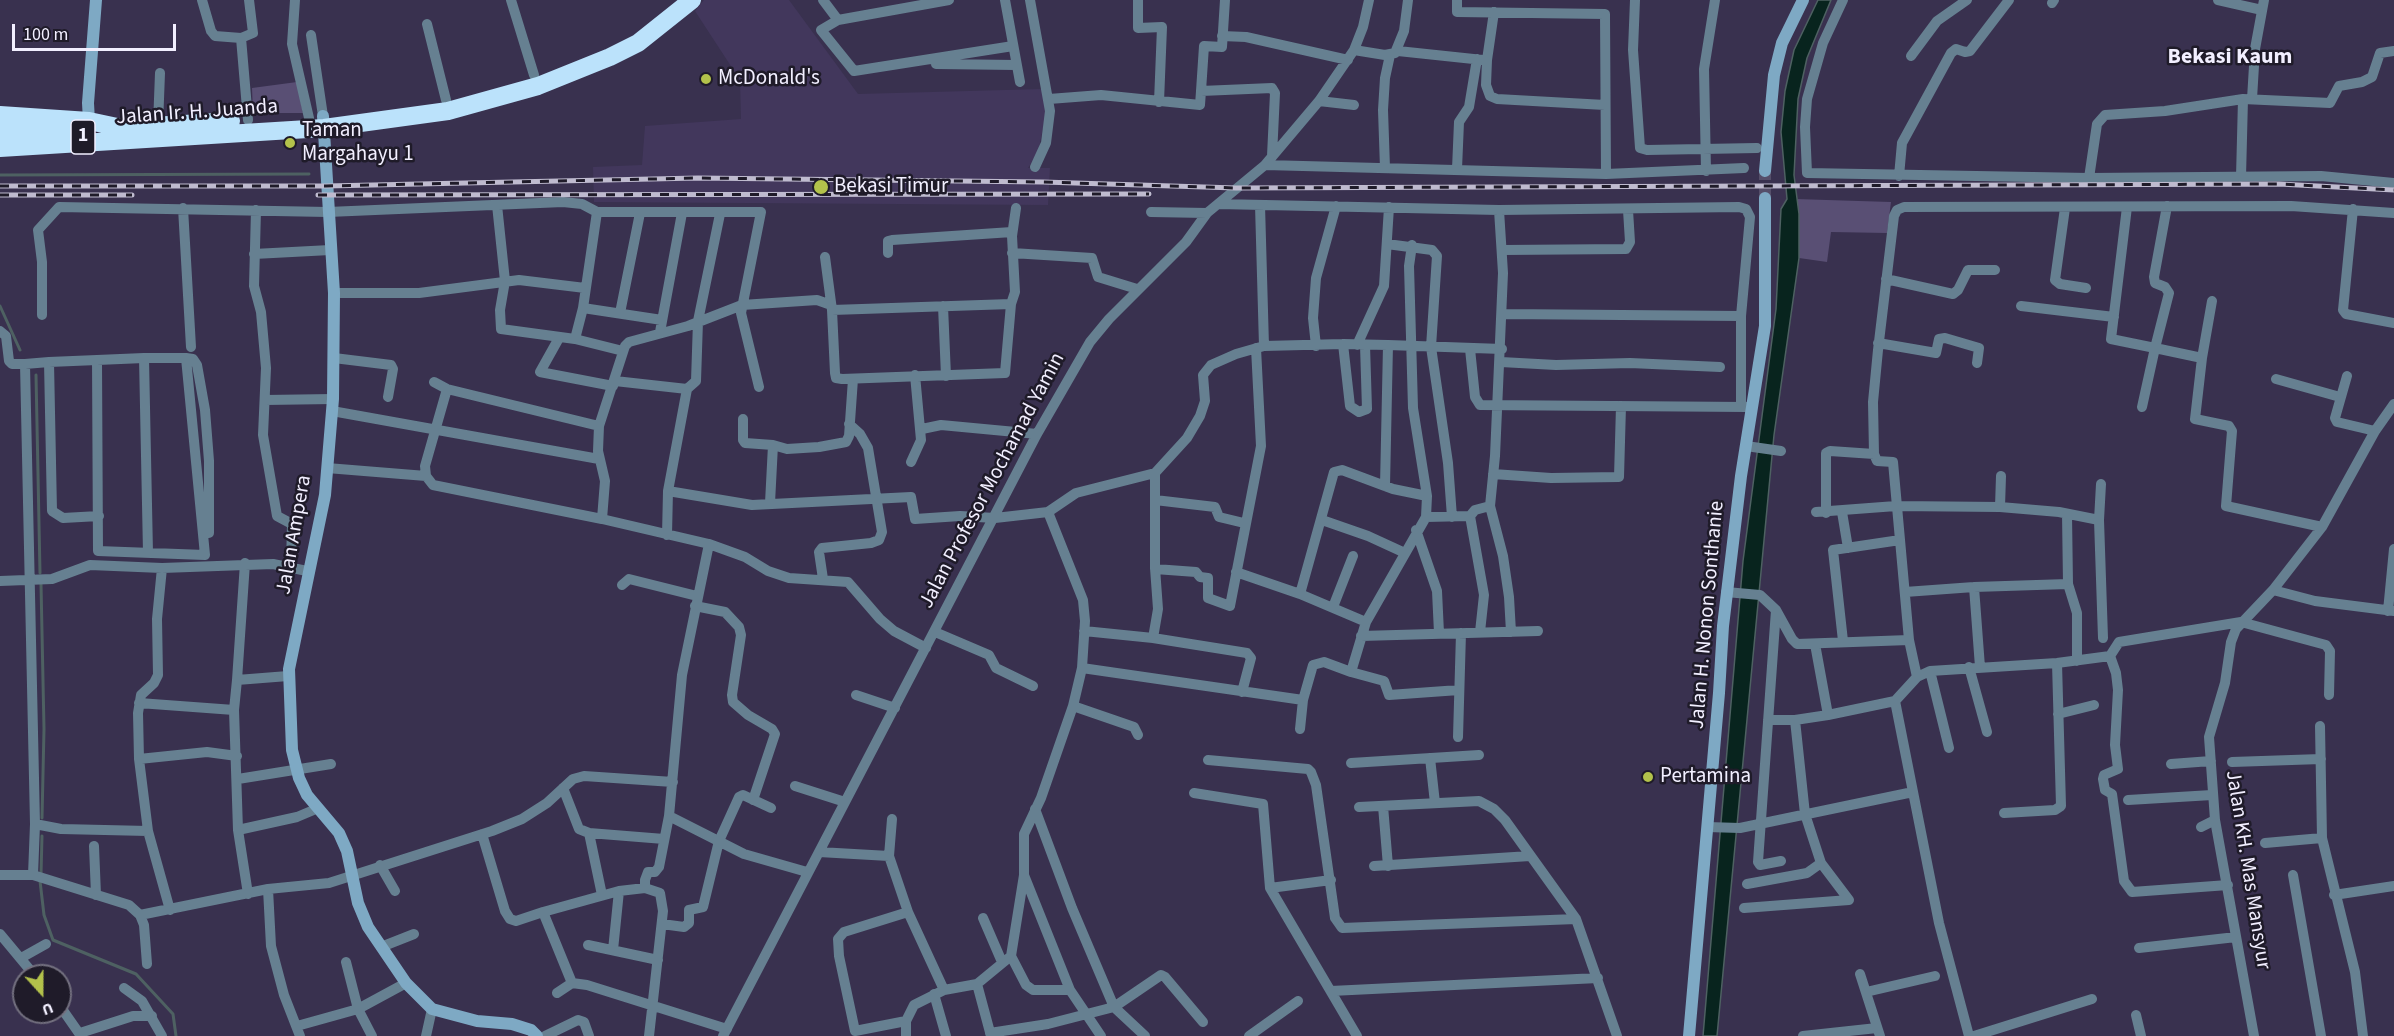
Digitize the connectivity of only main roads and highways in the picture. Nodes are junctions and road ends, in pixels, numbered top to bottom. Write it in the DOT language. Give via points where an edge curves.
graph roads {
  1 [pos="676,0"];
  2 [pos="692,0"];
  3 [pos="0,115"];
  4 [pos="319,120"];
  5 [pos="122,128"];
  6 [pos="162,132"];
  7 [pos="0,134"];
  8 [pos="0,148"];
  1 -- 4 [label="highway, Jalan Ir. H. Juanda / 1" via="609,46 534,75 446,100"];
  2 -- 4 [label="highway, Jalan Ir. H. Juanda / 1" via="638,42 538,86 448,111"];
  3 -- 5 [label="highway, Jalan Ir. H. Juanda / 1" via="88,112"];
  4 -- 6 [label="highway, Jalan Ir. H. Juanda / 1"];
  4 -- 6 [label="highway, Jalan Ir. H. Juanda / 1" via="248,120"];
  5 -- 6 [label="highway, Jalan Ir. H. Juanda / 1"];
  5 -- 7 [label="highway, 1"];
  6 -- 7 [label="highway, 1"];
  6 -- 8 [label="highway, Jalan Ir. H. Juanda / 1"];
}
